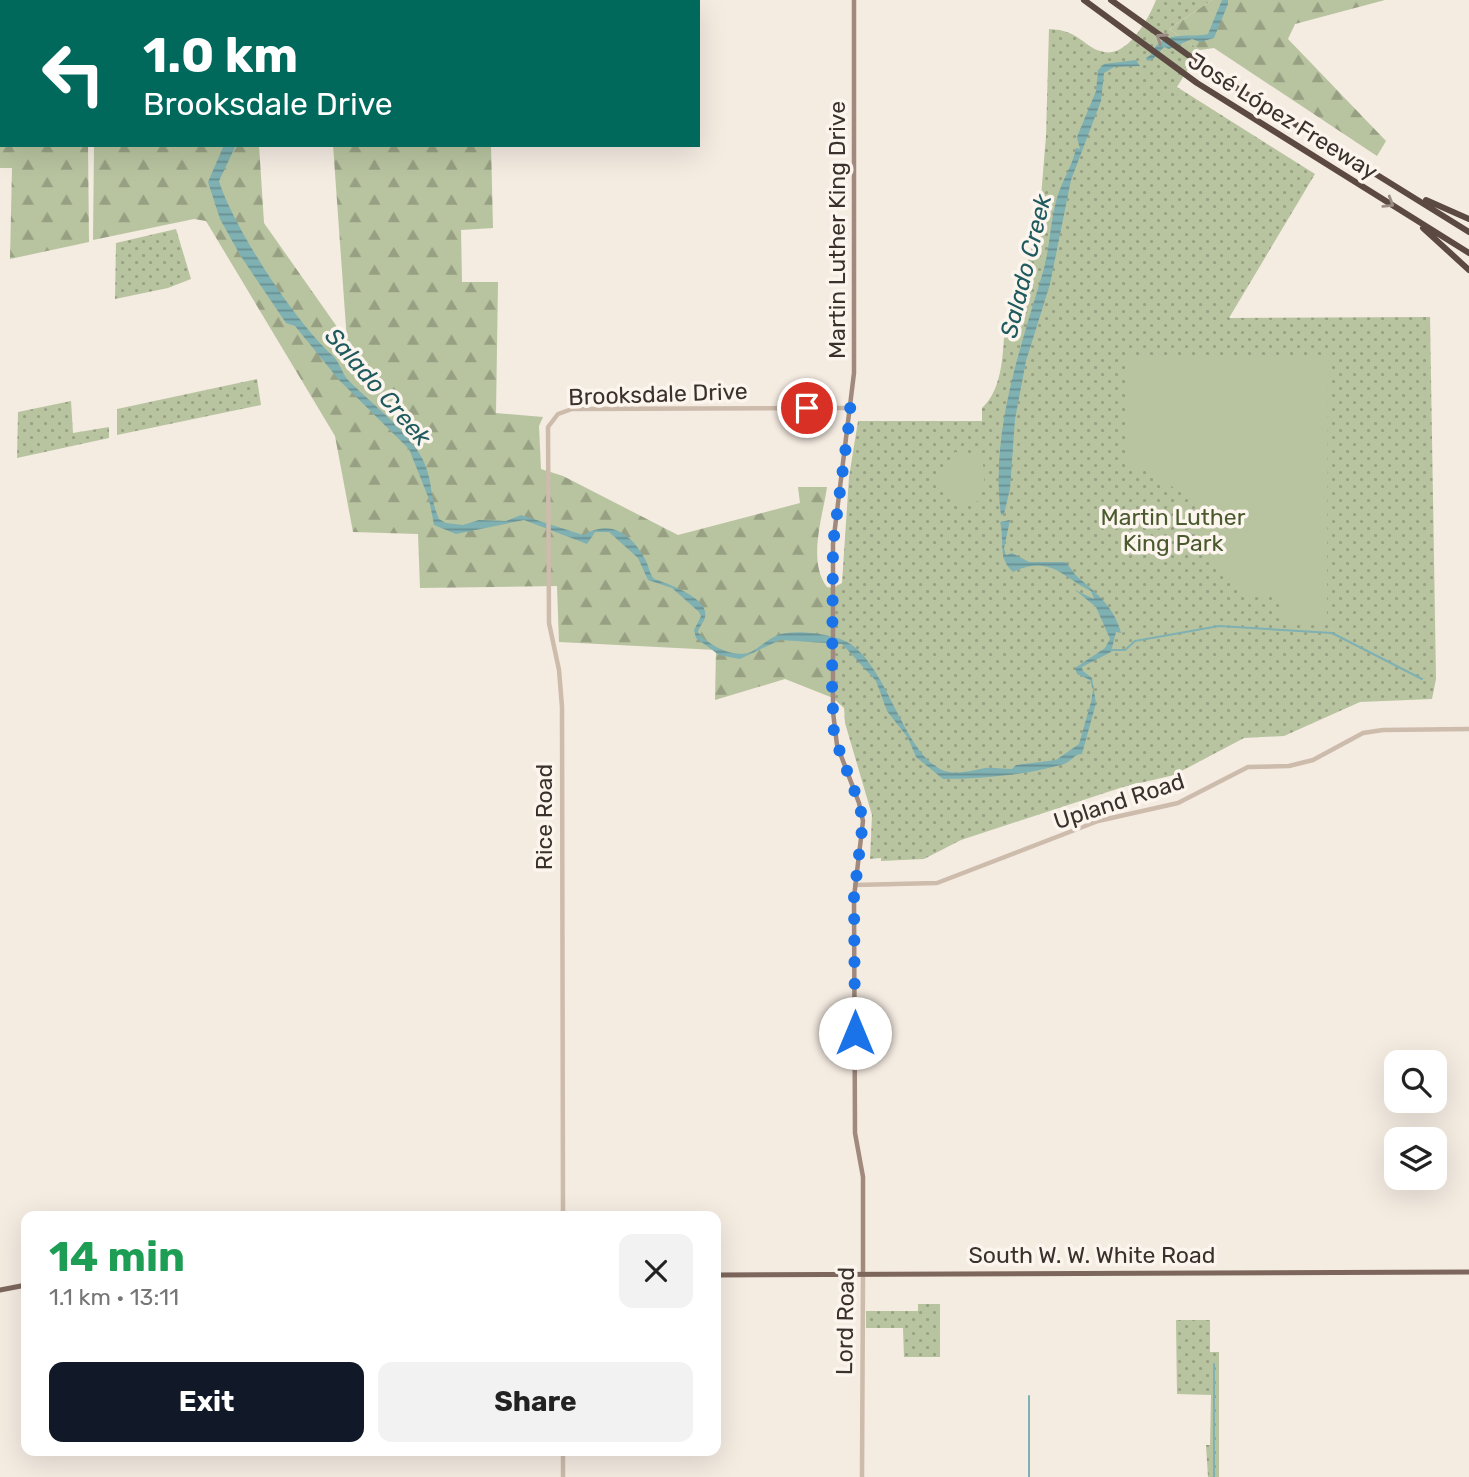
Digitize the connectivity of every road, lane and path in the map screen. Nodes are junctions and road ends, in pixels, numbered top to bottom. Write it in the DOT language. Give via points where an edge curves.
graph roads {
  1 [pos="853,0"];
  2 [pos="1084,0"];
  3 [pos="1111,0"];
  4 [pos="1400,189"];
  5 [pos="1414,219"];
  6 [pos="1469,219"];
  7 [pos="1469,232"];
  8 [pos="1469,253"];
  9 [pos="1469,270"];
  10 [pos="851,408"];
  11 [pos="552,420"];
  12 [pos="1469,729"];
  13 [pos="855,885"];
  14 [pos="861,1166"];
  15 [pos="563,1211"];
  16 [pos="863,1272"];
  17 [pos="1469,1272"];
  18 [pos="721,1275"];
  19 [pos="21,1286"];
  20 [pos="0,1290"];
  21 [pos="563,1456"];
  22 [pos="563,1477"];
  23 [pos="862,1477"];
  1 -- 10 [label="main road, Martin Luther King Drive" via="855,373"];
  2 -- 5 [label="highway, José López Freeway, one-way" via="1186,75"];
  4 -- 3 [label="highway, José López Freeway, one-way" via="1196,62"];
  4 -- 6 [label="highway"];
  4 -- 7 [label="highway, José López Freeway"];
  5 -- 8 [label="highway, José López Freeway"];
  5 -- 9 [label="highway"];
  10 -- 11 [label="street, Brooksdale Drive" via="572,409"];
  10 -- 13 [label="main road, Martin Luther King Drive" via="833,544 833,707 836,745 861,811 862,845"];
  11 -- 15 [label="street, Rice Road" via="546,456 550,631 562,707"];
  12 -- 13 [label="street, Upland Road" via="1363,733 1313,760 1248,768 1178,803 1098,821 937,883"];
  13 -- 14 [label="main road, Martin Luther King Drive" via="855,1133"];
  14 -- 16 [label="main road, Lord Road"];
  16 -- 17 [label="main road, South W. W. White Road"];
  16 -- 18 [label="main road, South W. W. White Road"];
  16 -- 23 [label="street, Lord Road"];
  19 -- 20 [label="main road"];
  21 -- 22 [label="street"];
}
